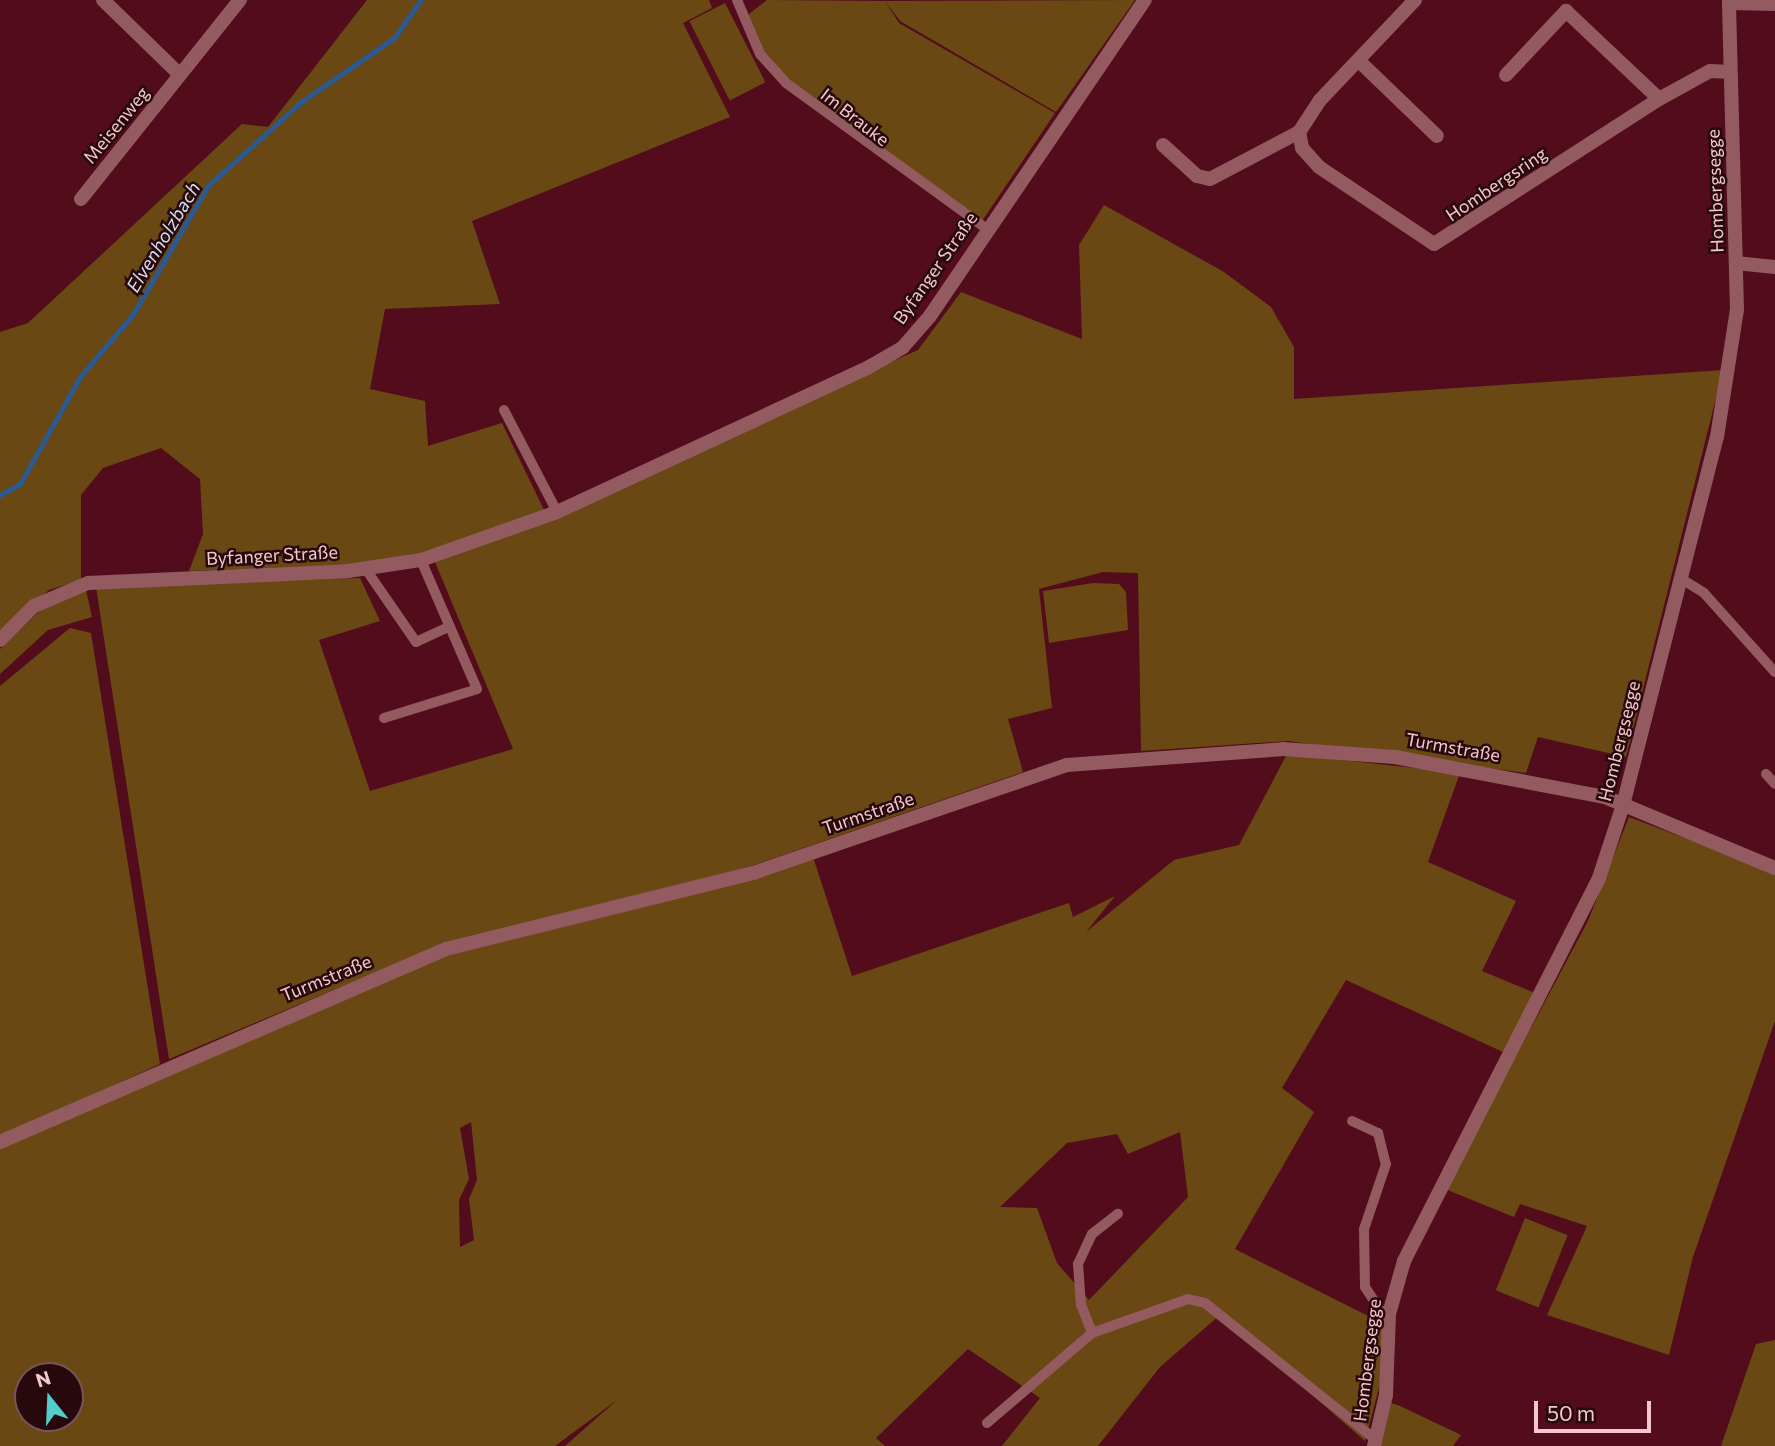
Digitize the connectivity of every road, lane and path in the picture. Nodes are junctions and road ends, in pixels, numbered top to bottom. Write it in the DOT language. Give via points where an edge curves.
graph roads {
  1 [pos="103,0"];
  2 [pos="240,0"];
  3 [pos="737,0"];
  4 [pos="1145,0"];
  5 [pos="1415,0"];
  6 [pos="1729,1"];
  7 [pos="1775,4"];
  8 [pos="1359,61"];
  9 [pos="1730,72"];
  10 [pos="180,75"];
  11 [pos="1506,75"];
  12 [pos="1659,99"];
  13 [pos="1299,132"];
  14 [pos="1437,136"];
  15 [pos="1164,145"];
  16 [pos="81,198"];
  17 [pos="986,229"];
  18 [pos="1736,263"];
  19 [pos="1775,267"];
  20 [pos="504,410"];
  21 [pos="557,512"];
  22 [pos="421,560"];
  23 [pos="365,568"];
  24 [pos="1681,579"];
  25 [pos="448,627"];
  26 [pos="0,640"];
  27 [pos="1775,672"];
  28 [pos="384,718"];
  29 [pos="1766,774"];
  30 [pos="1775,784"];
  31 [pos="1623,805"];
  32 [pos="1775,868"];
  33 [pos="1352,1121"];
  34 [pos="0,1142"];
  35 [pos="1118,1214"];
  36 [pos="1389,1322"];
  37 [pos="1092,1333"];
  38 [pos="987,1423"];
  39 [pos="1375,1443"];
  1 -- 10 [label="street"];
  2 -- 10 [label="street, Meisenweg"];
  3 -- 17 [label="lane, Im Brauke" via="760,54 786,83"];
  4 -- 17 [label="street, Byfanger Straße"];
  5 -- 8 [label="street"];
  6 -- 7 [label="street"];
  6 -- 9 [label="street, Hombergsegge"];
  8 -- 13 [label="street"];
  8 -- 14 [label="street"];
  9 -- 12 [label="street, Hombergsring" via="1710,71"];
  9 -- 18 [label="street, Hombergsegge"];
  10 -- 16 [label="street, Meisenweg"];
  11 -- 12 [label="street" via="1566,11"];
  12 -- 13 [label="street, Hombergsring" via="1434,244 1319,167 1303,148"];
  13 -- 15 [label="street" via="1210,179 1197,176"];
  17 -- 21 [label="street, Byfanger Straße" via="903,347"];
  18 -- 19 [label="street"];
  18 -- 24 [label="street, Hombergsegge" via="1728,383"];
  20 -- 21 [label="lane"];
  21 -- 22 [label="street, Byfanger Straße"];
  22 -- 23 [label="street, Byfanger Straße"];
  22 -- 25 [label="lane"];
  23 -- 25 [label="lane" via="416,642"];
  23 -- 26 [label="street, Byfanger Straße" via="88,583 34,606"];
  24 -- 27 [label="lane" via="1704,593"];
  24 -- 31 [label="street, Hombergsegge"];
  25 -- 28 [label="lane" via="477,689"];
  29 -- 30 [label="lane"];
  31 -- 32 [label="street, Turmstraße"];
  31 -- 34 [label="street, Turmstraße" via="1531,781 1337,750 1067,765 756,872 446,949"];
  31 -- 36 [label="street, Hombergsegge" via="1564,954 1410,1246"];
  33 -- 36 [label="lane" via="1378,1133 1386,1164 1364,1228 1365,1287"];
  35 -- 37 [label="lane" via="1092,1234 1078,1264 1081,1305"];
  36 -- 39 [label="street, Hombergsegge" via="1386,1395"];
  37 -- 38 [label="lane"];
  37 -- 39 [label="lane" via="1160,1304 1196,1299"];
}
